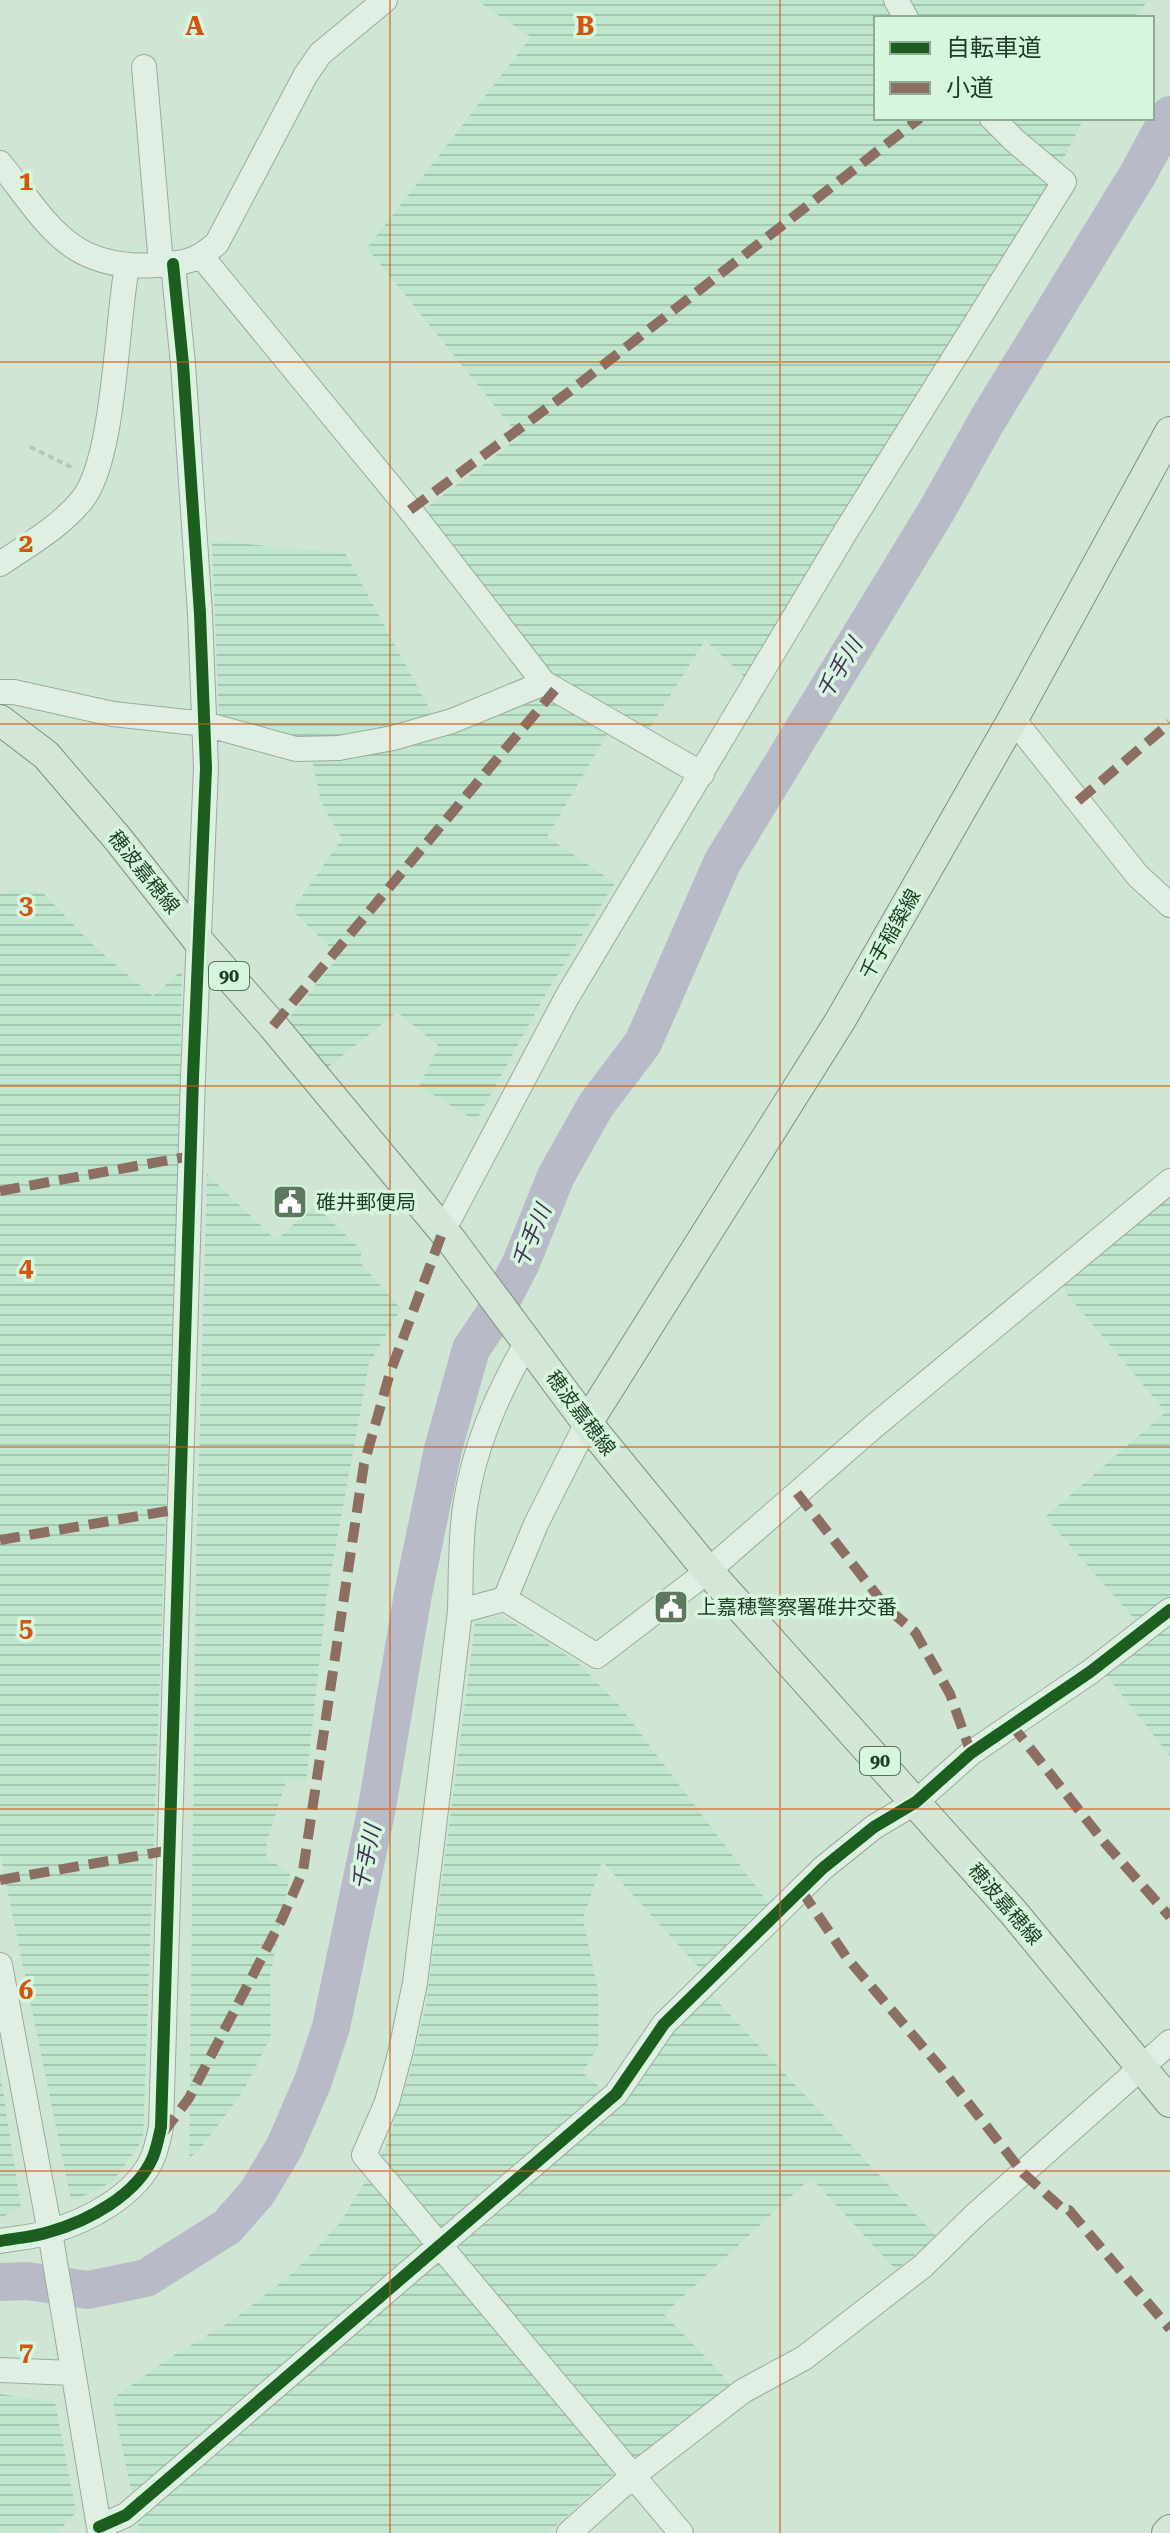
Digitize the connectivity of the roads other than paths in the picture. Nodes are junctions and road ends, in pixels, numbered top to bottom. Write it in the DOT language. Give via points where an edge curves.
graph roads {
  1 [pos="350,0"];
  2 [pos="385,0"];
  3 [pos="351,27"];
  4 [pos="144,67"];
  5 [pos="994,120"];
  6 [pos="0,163"];
  7 [pos="202,257"];
  8 [pos="167,264"];
  9 [pos="127,267"];
  10 [pos="1170,432"];
  11 [pos="0,564"];
  12 [pos="544,683"];
  13 [pos="0,692"];
  14 [pos="1013,719"];
  15 [pos="0,720"];
  16 [pos="205,724"];
  17 [pos="702,774"];
  18 [pos="1170,905"];
  19 [pos="200,943"];
  20 [pos="1170,1181"];
  21 [pos="447,1236"];
  22 [pos="524,1338"];
  23 [pos="587,1423"];
  24 [pos="708,1571"];
  25 [pos="505,1599"];
  26 [pos="1170,1610"];
  27 [pos="460,1611"];
  28 [pos="916,1802"];
  29 [pos="0,1965"];
  30 [pos="1170,2042"];
  31 [pos="1143,2068"];
  32 [pos="1170,2102"];
  33 [pos="50,2232"];
  34 [pos="0,2241"];
  35 [pos="441,2245"];
  36 [pos="71,2366"];
  37 [pos="0,2370"];
  38 [pos="634,2475"];
  39 [pos="99,2530"];
  40 [pos="569,2533"];
  41 [pos="681,2533"];
  1 -- 3 [label="street"];
  2 -- 3 [label="street"];
  3 -- 7 [label="street" via="320,54 305,76 217,243"];
  4 -- 8 [label="street"];
  5 -- 17 [label="street" via="1064,182"];
  6 -- 9 [label="street" via="68,244 87,256"];
  7 -- 8 [label="street"];
  7 -- 12 [label="street"];
  8 -- 9 [label="street"];
  8 -- 16 [label="street" via="183,364"];
  9 -- 11 [label="street" via="108,419 93,479 67,516"];
  10 -- 14 [label="main road, 千手稲築線"];
  12 -- 16 [label="street" via="452,721 339,748 296,749"];
  12 -- 17 [label="street"];
  13 -- 16 [label="street" via="113,714"];
  14 -- 18 [label="street" via="1138,876"];
  14 -- 23 [label="main road, 千手稲築線" via="840,1021"];
  15 -- 19 [label="main road, 穂波嘉穂線 / 90" via="46,755"];
  16 -- 19 [label="street"];
  17 -- 21 [label="street" via="567,997"];
  19 -- 21 [label="main road, 穂波嘉穂線 / 90"];
  19 -- 33 [label="street" via="161,2127 139,2180 88,2216"];
  20 -- 24 [label="street"];
  21 -- 22 [label="main road, 穂波嘉穂線 / 90"];
  22 -- 23 [label="main road, 穂波嘉穂線 / 90"];
  22 -- 27 [label="street" via="480,1443 465,1508"];
  23 -- 24 [label="main road, 穂波嘉穂線 / 90"];
  23 -- 25 [label="street"];
  24 -- 25 [label="street" via="597,1656"];
  24 -- 28 [label="main road, 穂波嘉穂線 / 90"];
  25 -- 27 [label="street"];
  26 -- 28 [label="street" via="971,1753"];
  27 -- 35 [label="street" via="415,1983 387,2102 364,2155"];
  28 -- 31 [label="main road, 穂波嘉穂線 / 90"];
  28 -- 35 [label="street" via="823,1868 664,2024 616,2094"];
  29 -- 33 [label="street"];
  30 -- 31 [label="street"];
  31 -- 32 [label="main road, 穂波嘉穂線 / 90"];
  31 -- 38 [label="street" via="923,2266 804,2358 743,2391"];
  33 -- 34 [label="street"];
  33 -- 36 [label="street"];
  35 -- 38 [label="street"];
  35 -- 39 [label="street" via="126,2515"];
  36 -- 37 [label="street"];
  36 -- 39 [label="street"];
  38 -- 40 [label="street"];
  38 -- 41 [label="street"];
}
